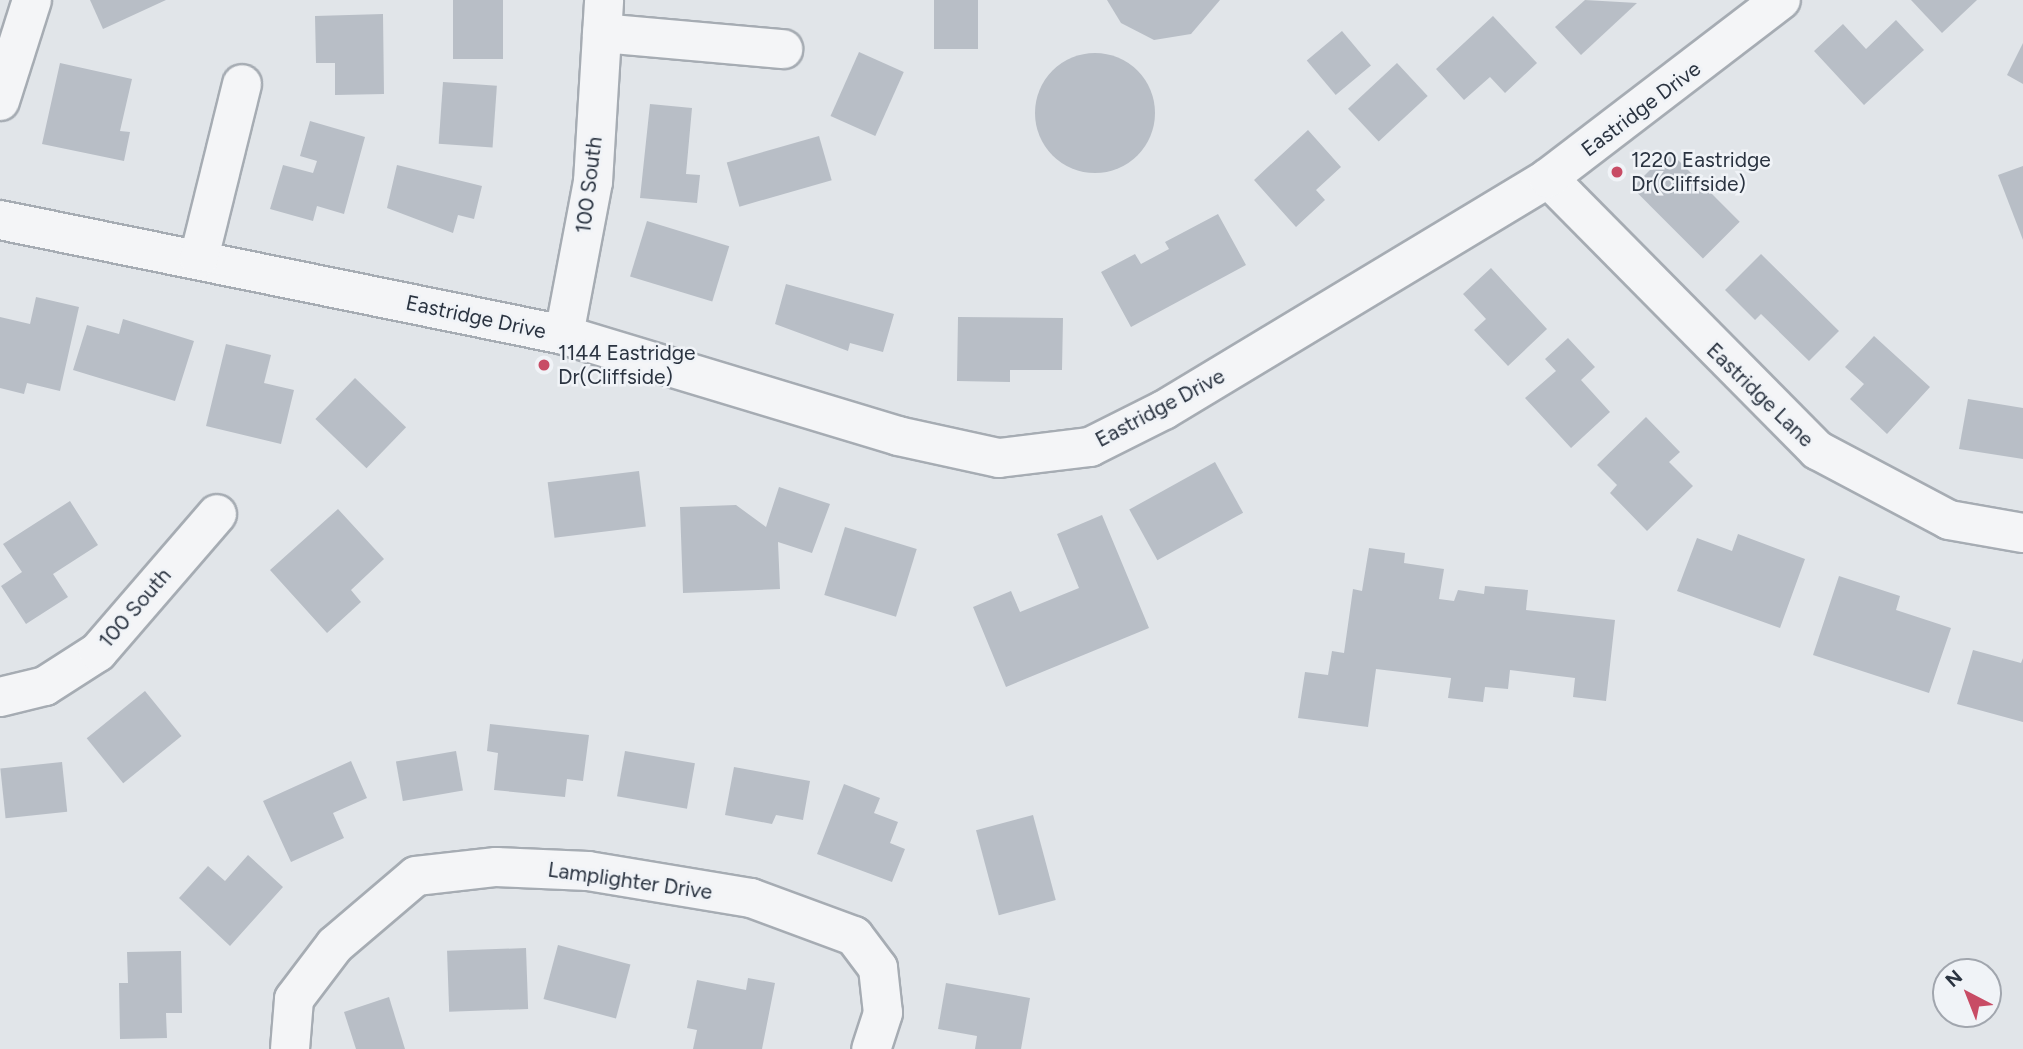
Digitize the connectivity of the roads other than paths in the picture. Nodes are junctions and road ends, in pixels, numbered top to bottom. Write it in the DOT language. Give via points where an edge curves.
graph roads {
  1 [pos="32,0"];
  2 [pos="1769,4"];
  3 [pos="603,17"];
  4 [pos="783,49"];
  5 [pos="242,85"];
  6 [pos="0,102"];
  7 [pos="1548,178"];
  8 [pos="0,220"];
  9 [pos="199,258"];
  10 [pos="564,335"];
  11 [pos="217,514"];
  12 [pos="2023,533"];
  13 [pos="0,697"];
  14 [pos="290,1049"];
  15 [pos="871,1049"];
  1 -- 6 [label="street"];
  2 -- 7 [label="street, Eastridge Drive"];
  3 -- 4 [label="street, 100 South"];
  3 -- 10 [label="street, 100 South" via="593,182"];
  5 -- 9 [label="street"];
  7 -- 10 [label="street, Eastridge Drive" via="1164,410 1090,447 999,458 898,436"];
  7 -- 12 [label="street, Eastridge Lane" via="1817,450 1949,520"];
  8 -- 9 [label="street, Eastridge Drive"];
  9 -- 10 [label="street, Eastridge Drive"];
  11 -- 13 [label="street, 100 South" via="98,652 45,686"];
  14 -- 15 [label="street, Lamplighter Drive" via="294,999 335,945 416,876 496,867 588,870 751,898 854,936 878,968 883,1013"];
}
